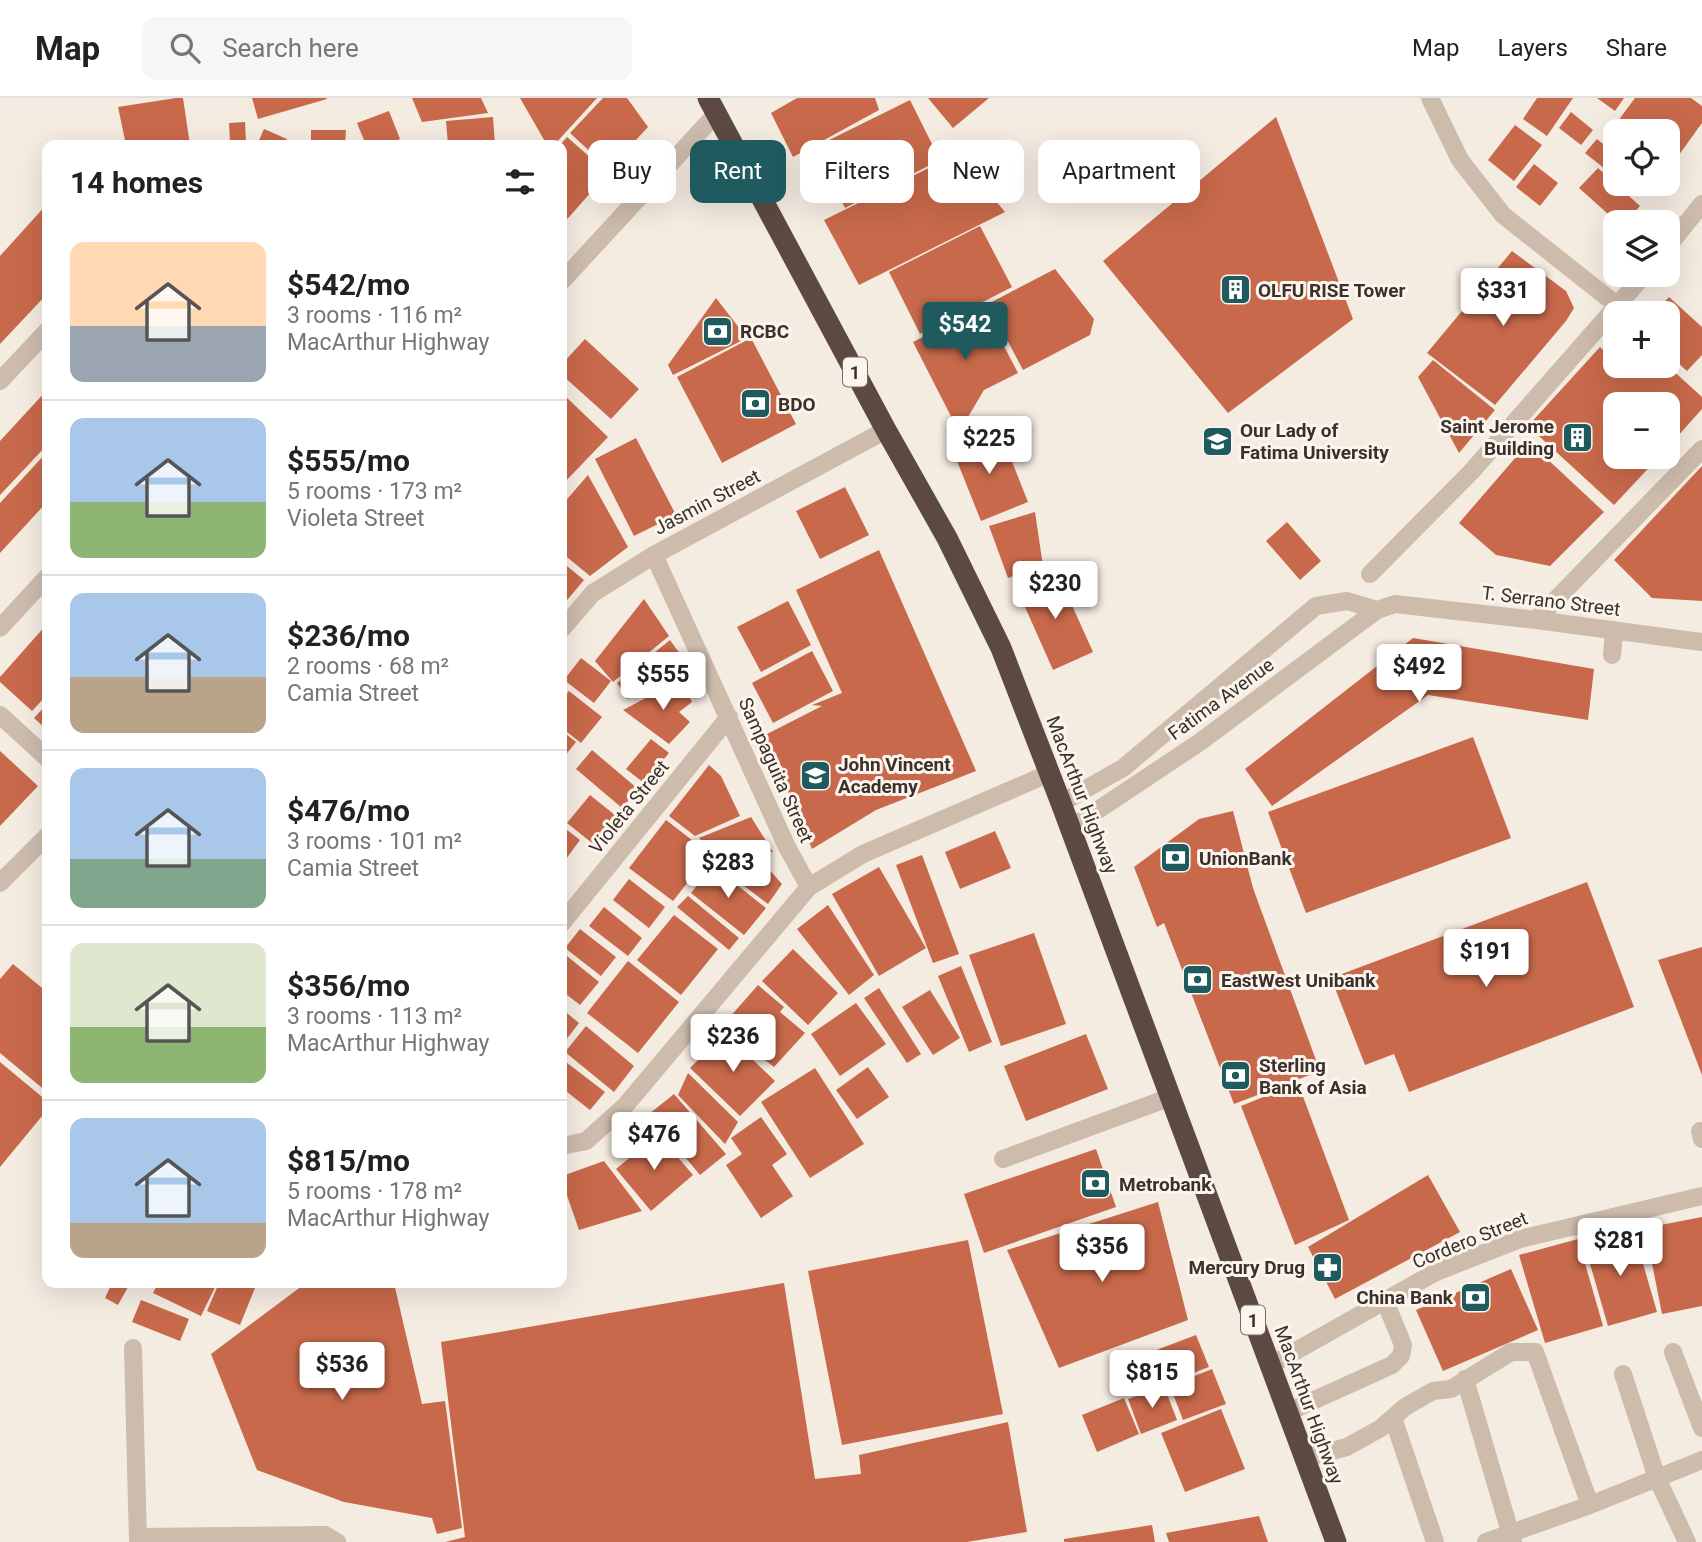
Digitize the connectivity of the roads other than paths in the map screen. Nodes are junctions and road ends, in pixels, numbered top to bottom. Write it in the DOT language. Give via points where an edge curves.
graph roads {
  1 [pos="1430,98"];
  2 [pos="712,106"];
  3 [pos="1702,204"];
  4 [pos="1680,231"];
  5 [pos="567,275"];
  6 [pos="1634,287"];
  7 [pos="1612,301"];
  8 [pos="1622,301"];
  9 [pos="1603,323"];
  10 [pos="42,336"];
  11 [pos="0,381"];
  12 [pos="886,430"];
  13 [pos="1702,449"];
  14 [pos="654,555"];
  15 [pos="1370,574"];
  16 [pos="42,582"];
  17 [pos="1395,604"];
  18 [pos="1377,610"];
  19 [pos="1536,620"];
  20 [pos="567,623"];
  21 [pos="0,628"];
  22 [pos="1614,630"];
  23 [pos="1702,642"];
  24 [pos="1612,655"];
  25 [pos="0,715"];
  26 [pos="729,717"];
  27 [pos="42,753"];
  28 [pos="1050,773"];
  29 [pos="1062,803"];
  30 [pos="1071,828"];
  31 [pos="42,841"];
  32 [pos="0,883"];
  33 [pos="809,887"];
  34 [pos="567,917"];
  35 [pos="1171,1097"];
  36 [pos="567,1145"];
  37 [pos="1003,1158"];
  38 [pos="1702,1196"];
  39 [pos="1385,1301"];
  40 [pos="133,1348"];
  41 [pos="1673,1352"];
  42 [pos="1271,1365"];
  43 [pos="1623,1374"];
  44 [pos="1465,1379"];
  45 [pos="1288,1412"];
  46 [pos="1393,1418"];
  47 [pos="1702,1428"];
  48 [pos="1305,1458"];
  49 [pos="1702,1460"];
  50 [pos="1657,1478"];
  51 [pos="1590,1505"];
  52 [pos="1512,1538"];
  53 [pos="138,1540"];
  54 [pos="337,1542"];
  55 [pos="1336,1542"];
  56 [pos="1435,1542"];
  57 [pos="1486,1542"];
  58 [pos="1687,1542"];
  1 -- 7 [label="street" via="1460,160 1503,215"];
  2 -- 5 [label="street"];
  2 -- 12 [label="highway, MacArthur Highway / 1"];
  3 -- 4 [label="street"];
  6 -- 8 [label="street"];
  9 -- 15 [label="street" via="1472,471"];
  10 -- 11 [label="street"];
  12 -- 14 [label="street, Jasmin Street"];
  12 -- 28 [label="highway, MacArthur Highway / 1" via="947,538 1001,648"];
  13 -- 19 [label="street"];
  14 -- 20 [label="street, Jasmin Street" via="593,593"];
  14 -- 26 [label="street, Sampaguita Street"];
  16 -- 21 [label="street"];
  17 -- 18 [label="street, Fatima Avenue"];
  17 -- 19 [label="street, T. Serrano Street"];
  18 -- 29 [label="street" via="1347,601 1316,606 1122,768"];
  18 -- 30 [label="street, Fatima Avenue" via="1200,742"];
  19 -- 22 [label="street, T. Serrano Street"];
  22 -- 23 [label="street, T. Serrano Street"];
  22 -- 24 [label="street"];
  25 -- 27 [label="street"];
  26 -- 33 [label="street, Sampaguita Street"];
  26 -- 34 [label="street, Violeta Street"];
  28 -- 29 [label="highway, MacArthur Highway / 1"];
  28 -- 33 [label="street" via="863,853"];
  29 -- 30 [label="highway, MacArthur Highway / 1"];
  30 -- 35 [label="highway, MacArthur Highway / 1"];
  31 -- 32 [label="street"];
  33 -- 36 [label="street" via="625,1106 586,1141"];
  35 -- 37 [label="street"];
  35 -- 42 [label="highway, MacArthur Highway / 1"];
  38 -- 39 [label="street, Cordero Street" via="1520,1239 1436,1272"];
  39 -- 42 [label="street, Cordero Street"];
  39 -- 45 [label="street" via="1403,1345 1401,1356"];
  40 -- 53 [label="street"];
  41 -- 47 [label="street"];
  42 -- 45 [label="highway, MacArthur Highway / 1"];
  43 -- 50 [label="street"];
  44 -- 46 [label="street" via="1451,1389 1433,1391"];
  44 -- 51 [label="street" via="1511,1352 1535,1352"];
  44 -- 52 [label="street"];
  45 -- 48 [label="highway, MacArthur Highway / 1"];
  46 -- 48 [label="street" via="1347,1447"];
  46 -- 56 [label="street"];
  48 -- 55 [label="highway, MacArthur Highway / 1"];
  49 -- 50 [label="street"];
  50 -- 51 [label="street"];
  50 -- 58 [label="street"];
  51 -- 52 [label="street"];
  52 -- 57 [label="street"];
  53 -- 54 [label="street" via="324,1535"];
}
